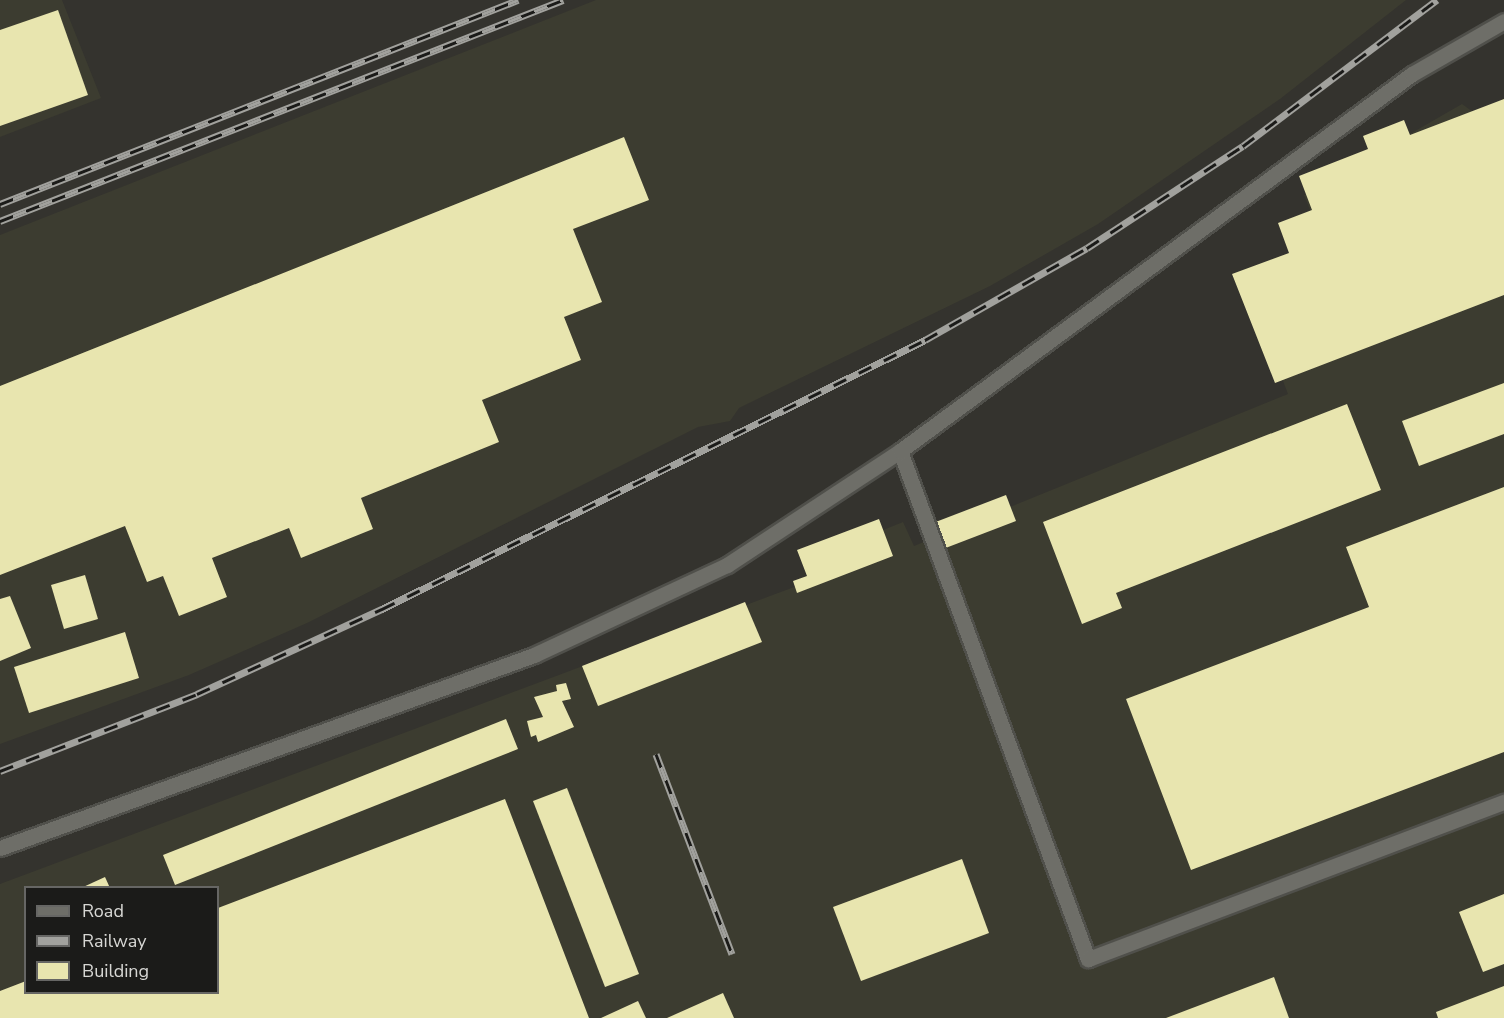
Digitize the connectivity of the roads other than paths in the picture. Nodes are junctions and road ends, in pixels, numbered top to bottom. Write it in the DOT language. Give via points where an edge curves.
graph roads {
  1 [pos="1504,21"];
  2 [pos="900,451"];
  3 [pos="1504,802"];
  4 [pos="0,848"];
  1 -- 2 [label="lane" via="1412,74"];
  2 -- 3 [label="lane" via="1088,959"];
  2 -- 4 [label="lane" via="728,565 534,655"];
}
